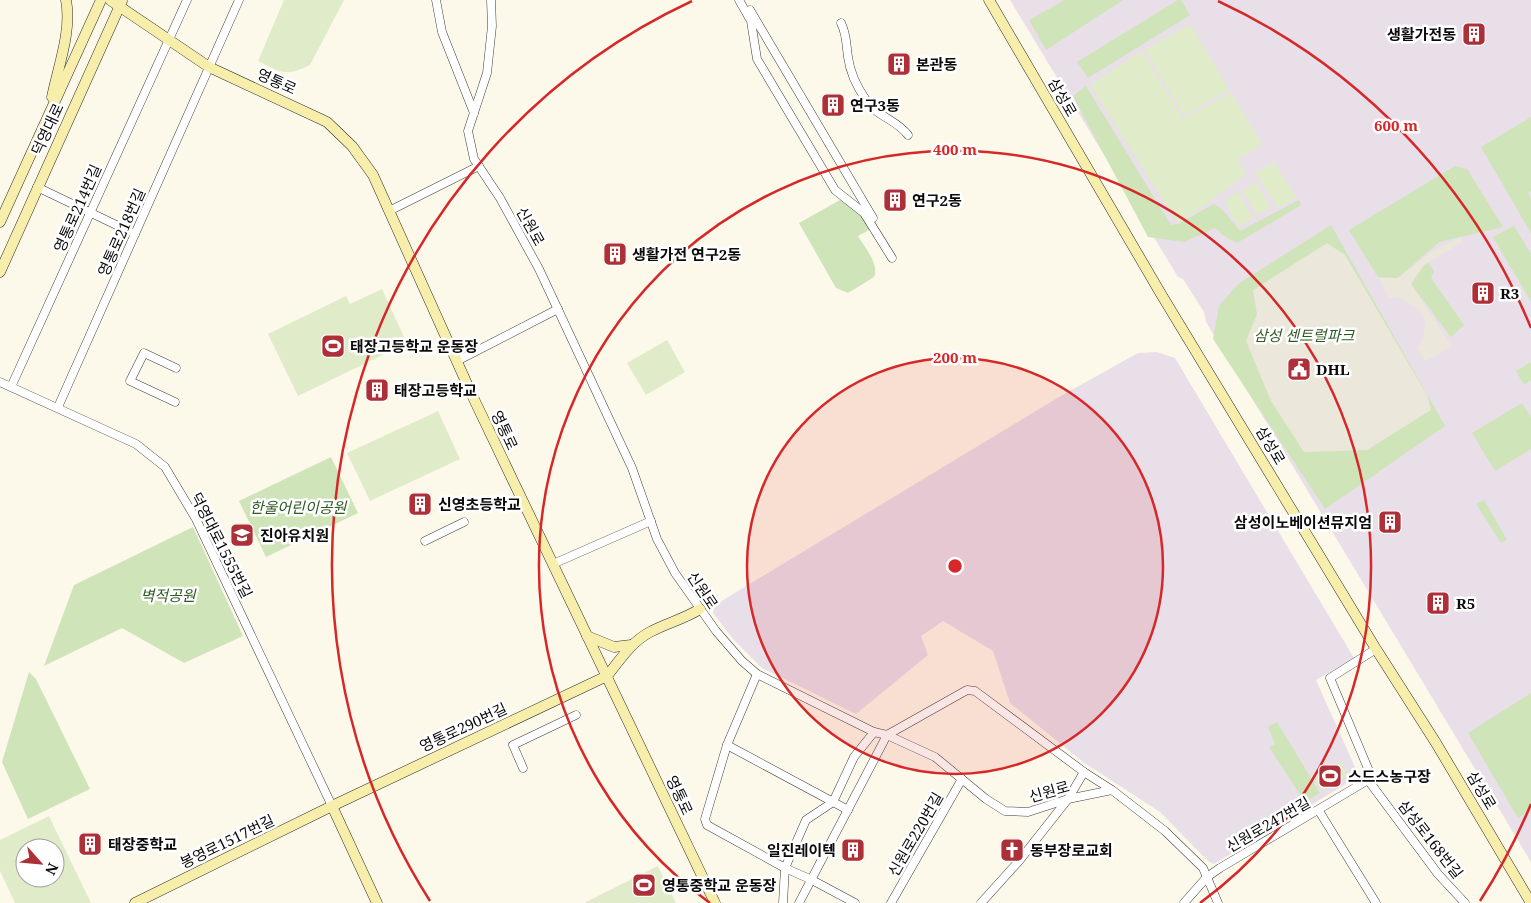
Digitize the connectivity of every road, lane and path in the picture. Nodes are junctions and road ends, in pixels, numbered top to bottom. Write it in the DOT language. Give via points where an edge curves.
graph roads {
  1 [pos="66,0"];
  2 [pos="101,0"];
  3 [pos="110,0"];
  4 [pos="187,0"];
  5 [pos="239,0"];
  6 [pos="436,0"];
  7 [pos="491,0"];
  8 [pos="739,0"];
  9 [pos="744,0"];
  10 [pos="989,0"];
  11 [pos="121,3"];
  12 [pos="841,23"];
  13 [pos="168,40"];
  14 [pos="209,68"];
  15 [pos="474,113"];
  16 [pos="49,114"];
  17 [pos="908,135"];
  18 [pos="479,166"];
  19 [pos="37,187"];
  20 [pos="390,211"];
  21 [pos="90,212"];
  22 [pos="0,222"];
  23 [pos="135,234"];
  24 [pos="0,272"];
  25 [pos="558,309"];
  26 [pos="457,360"];
  27 [pos="176,368"];
  28 [pos="0,382"];
  29 [pos="11,387"];
  30 [pos="175,402"];
  31 [pos="58,407"];
  32 [pos="651,521"];
  33 [pos="464,522"];
  34 [pos="425,541"];
  35 [pos="553,564"];
  36 [pos="700,608"];
  37 [pos="587,636"];
  38 [pos="632,645"];
  39 [pos="1376,648"];
  40 [pos="758,674"];
  41 [pos="607,676"];
  42 [pos="576,715"];
  43 [pos="874,732"];
  44 [pos="887,735"];
  45 [pos="727,745"];
  46 [pos="523,768"];
  47 [pos="1084,772"];
  48 [pos="962,779"];
  49 [pos="1368,780"];
  50 [pos="1112,790"];
  51 [pos="1068,799"];
  52 [pos="833,802"];
  53 [pos="332,806"];
  54 [pos="848,810"];
  55 [pos="1319,810"];
  56 [pos="785,868"];
  57 [pos="1208,877"];
  58 [pos="812,880"];
  59 [pos="135,903"];
  60 [pos="377,903"];
  61 [pos="715,903"];
  62 [pos="783,903"];
  63 [pos="799,903"];
  64 [pos="854,903"];
  65 [pos="891,903"];
  66 [pos="981,903"];
  67 [pos="1184,903"];
  68 [pos="1218,903"];
  69 [pos="1376,903"];
  70 [pos="1465,903"];
  71 [pos="1531,903"];
  1 -- 16 [label="street" via="68,17"];
  2 -- 16 [label="street, 덕영대로"];
  3 -- 11 [label="street, 영통로"];
  4 -- 13 [label="street, 영통로214번길"];
  5 -- 14 [label="street, 영통로218번길"];
  6 -- 15 [label="street" via="444,39"];
  7 -- 15 [label="street, 신원로" via="487,73"];
  8 -- 9 [label="street" via="751,21 757,59 819,164 837,193 868,217 894,257"];
  10 -- 39 [label="street, 삼성로" via="1161,294"];
  11 -- 13 [label="street, 영통로"];
  11 -- 19 [label="street, 덕영대로"];
  12 -- 17 [label="street" via="847,34 848,59 854,81 872,109"];
  13 -- 14 [label="street, 영통로"];
  13 -- 21 [label="street, 영통로214번길"];
  14 -- 20 [label="street, 영통로" via="326,122 352,146 368,168"];
  14 -- 23 [label="street, 영통로218번길"];
  15 -- 18 [label="street, 신원로" via="468,131 474,159"];
  16 -- 22 [label="street, 덕영대로"];
  18 -- 20 [label="street"];
  18 -- 25 [label="street, 신원로" via="531,253"];
  19 -- 21 [label="street"];
  19 -- 24 [label="street, 덕영대로"];
  20 -- 26 [label="street, 영통로"];
  21 -- 23 [label="street"];
  21 -- 29 [label="street, 영통로214번길"];
  23 -- 31 [label="street, 영통로218번길"];
  25 -- 26 [label="street"];
  25 -- 32 [label="street, 신원로" via="632,468"];
  26 -- 35 [label="street, 영통로"];
  27 -- 30 [label="street" via="144,353 130,381"];
  28 -- 29 [label="street, 덕영대로1555번길"];
  29 -- 31 [label="street, 덕영대로1555번길"];
  31 -- 53 [label="street, 덕영대로1555번길" via="136,444 164,467 196,520"];
  32 -- 35 [label="street"];
  32 -- 36 [label="street, 신원로" via="675,574"];
  33 -- 34 [label="street"];
  35 -- 37 [label="street, 영통로"];
  36 -- 38 [label="street" via="650,632"];
  36 -- 40 [label="street, 신원로" via="742,661"];
  37 -- 38 [label="street" via="614,647"];
  37 -- 41 [label="street, 영통로"];
  38 -- 41 [label="street"];
  39 -- 49 [label="street, 삼성로168번길" via="1330,678 1372,778"];
  39 -- 71 [label="street, 삼성로"];
  40 -- 43 [label="street, 신원로"];
  40 -- 45 [label="street"];
  41 -- 53 [label="street, 영통로290번길"];
  41 -- 61 [label="street, 영통로"];
  42 -- 46 [label="street" via="513,745"];
  43 -- 44 [label="street, 신원로"];
  43 -- 52 [label="street" via="854,757"];
  44 -- 47 [label="street" via="971,690"];
  44 -- 48 [label="street, 신원로" via="935,757"];
  44 -- 54 [label="street"];
  45 -- 52 [label="street"];
  45 -- 56 [label="street" via="705,819 707,824"];
  47 -- 50 [label="street"];
  47 -- 51 [label="street"];
  48 -- 51 [label="street, 신원로" via="986,799 1012,812 1028,812"];
  48 -- 65 [label="street, 신원로220번길"];
  49 -- 55 [label="street, 신원로247번길"];
  49 -- 70 [label="street, 삼성로168번길" via="1438,874"];
  50 -- 51 [label="street, 신원로"];
  50 -- 57 [label="street" via="1174,839"];
  51 -- 66 [label="street"];
  52 -- 54 [label="street"];
  52 -- 56 [label="street" via="806,820"];
  53 -- 59 [label="street, 봉영로1517번길"];
  53 -- 60 [label="street"];
  54 -- 58 [label="street"];
  55 -- 57 [label="street, 신원로247번길"];
  55 -- 69 [label="street"];
  56 -- 58 [label="street"];
  56 -- 62 [label="street"];
  57 -- 67 [label="street, 신원로247번길"];
  57 -- 68 [label="street"];
  58 -- 63 [label="street"];
  58 -- 64 [label="street"];
}
